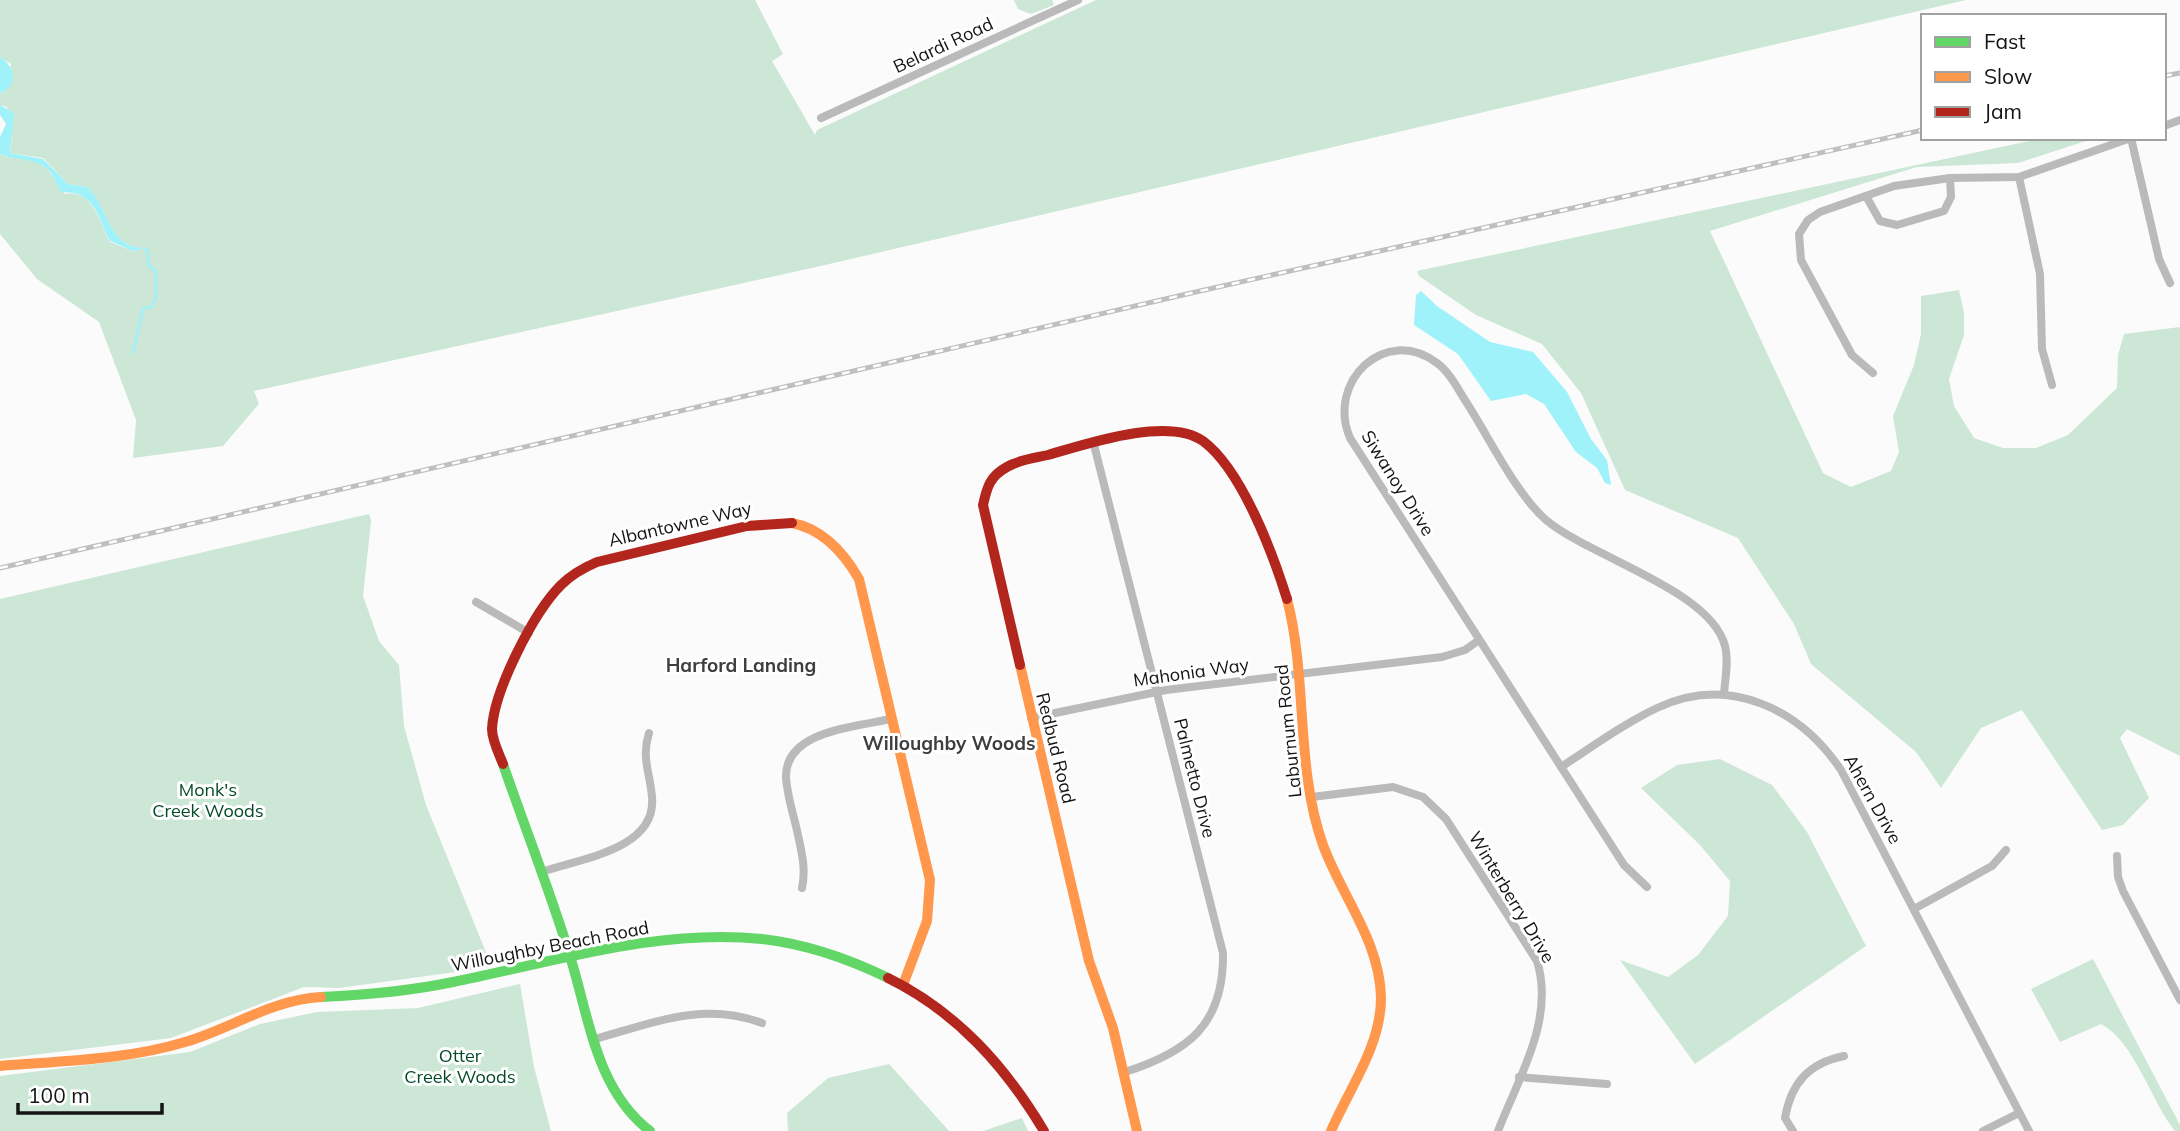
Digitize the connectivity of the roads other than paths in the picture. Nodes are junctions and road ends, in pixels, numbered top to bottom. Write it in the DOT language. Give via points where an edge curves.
graph roads {
  1 [pos="1078,0"];
  2 [pos="821,118"];
  3 [pos="2125,140"];
  4 [pos="2131,140"];
  5 [pos="2020,177"];
  6 [pos="1950,178"];
  7 [pos="1866,196"];
  8 [pos="2170,283"];
  9 [pos="1873,373"];
  10 [pos="2052,385"];
  11 [pos="1094,445"];
  12 [pos="477,602"];
  13 [pos="529,633"];
  14 [pos="1479,640"];
  15 [pos="1298,673"];
  16 [pos="1157,691"];
  17 [pos="1724,694"];
  18 [pos="1031,718"];
  19 [pos="890,719"];
  20 [pos="649,733"];
  21 [pos="1562,767"];
  22 [pos="1312,797"];
  23 [pos="2006,850"];
  24 [pos="2117,856"];
  25 [pos="541,872"];
  26 [pos="1647,887"];
  27 [pos="802,888"];
  28 [pos="1914,909"];
  29 [pos="571,958"];
  30 [pos="904,985"];
  31 [pos="2180,1000"];
  32 [pos="762,1023"];
  33 [pos="595,1039"];
  34 [pos="1844,1055"];
  35 [pos="0,1066"];
  36 [pos="1125,1072"];
  37 [pos="1519,1077"];
  38 [pos="1607,1084"];
  39 [pos="2019,1113"];
  40 [pos="650,1131"];
  41 [pos="1044,1131"];
  42 [pos="1137,1131"];
  43 [pos="1331,1131"];
  44 [pos="1498,1131"];
  45 [pos="1793,1131"];
  46 [pos="1983,1131"];
  47 [pos="2029,1131"];
  1 -- 2 [label="street, Belardi Road"];
  3 -- 5 [label="street"];
  4 -- 8 [label="street" via="2159,260"];
  5 -- 6 [label="street"];
  5 -- 10 [label="street" via="2040,274 2042,349"];
  6 -- 7 [label="street" via="1922,180"];
  6 -- 7 [label="street" via="1951,197 1944,211 1897,225 1880,220"];
  7 -- 9 [label="street" via="1808,220 1798,246 1801,260 1852,355"];
  11 -- 15 [label="street, Laburnum Road" via="1160,429 1193,435 1213,451 1237,485 1280,574"];
  11 -- 16 [label="street, Palmetto Drive"];
  11 -- 18 [label="street, Redbud Road" via="1001,469 991,477 984,495 983,515"];
  12 -- 13 [label="street"];
  13 -- 19 [label="street, Albantowne Way" via="559,587 589,565 765,522 802,525 834,544 859,579"];
  13 -- 25 [label="street, Albantowne Way" via="500,688 492,730"];
  14 -- 15 [label="street, Mahonia Way" via="1442,657"];
  14 -- 17 [label="street, Siwanoy Drive" via="1344,424 1345,394 1361,367 1374,358 1405,352 1438,363 1545,519 1706,615 1725,647"];
  14 -- 21 [label="street, Siwanoy Drive"];
  15 -- 16 [label="street, Mahonia Way"];
  15 -- 22 [label="street, Laburnum Road"];
  16 -- 18 [label="street, Mahonia Way"];
  16 -- 36 [label="street, Palmetto Drive" via="1223,954 1223,970 1211,1015 1193,1038 1160,1061"];
  17 -- 21 [label="street, Ahern Drive" via="1658,707"];
  17 -- 28 [label="street, Ahern Drive" via="1786,714 1826,748"];
  18 -- 36 [label="street, Redbud Road" via="1089,961"];
  19 -- 27 [label="street" via="813,738 800,745 791,758 786,774 805,869"];
  19 -- 30 [label="street, Albantowne Way" via="931,893 928,921"];
  20 -- 25 [label="street" via="643,757 652,803 640,834"];
  21 -- 26 [label="street, Siwanoy Drive" via="1624,865"];
  22 -- 37 [label="street, Winterberry Drive" via="1393,787 1423,797 1446,819 1537,961 1542,1015"];
  22 -- 43 [label="street, Laburnum Road" via="1333,870 1377,962 1381,990 1373,1039"];
  23 -- 28 [label="street" via="1992,866"];
  24 -- 31 [label="street" via="2123,891"];
  25 -- 29 [label="street, Albantowne Way"];
  28 -- 39 [label="street, Ahern Drive"];
  29 -- 30 [label="street, Willoughby Beach Road" via="711,937 752,938 806,946 866,966"];
  29 -- 33 [label="street, Albantowne Way" via="580,1001"];
  29 -- 35 [label="street, Willoughby Beach Road" via="415,989 297,999 171,1046"];
  30 -- 41 [label="street, Willoughby Beach Road" via="970,1033 1010,1077"];
  32 -- 33 [label="street" via="716,1012 691,1014"];
  33 -- 40 [label="street, Albantowne Way" via="622,1107"];
  34 -- 45 [label="street" via="1826,1059 1794,1085 1785,1118"];
  36 -- 42 [label="street, Redbud Road"];
  37 -- 38 [label="street"];
  37 -- 44 [label="street, Winterberry Drive"];
  39 -- 46 [label="street"];
  39 -- 47 [label="street, Ahern Drive"];
}
